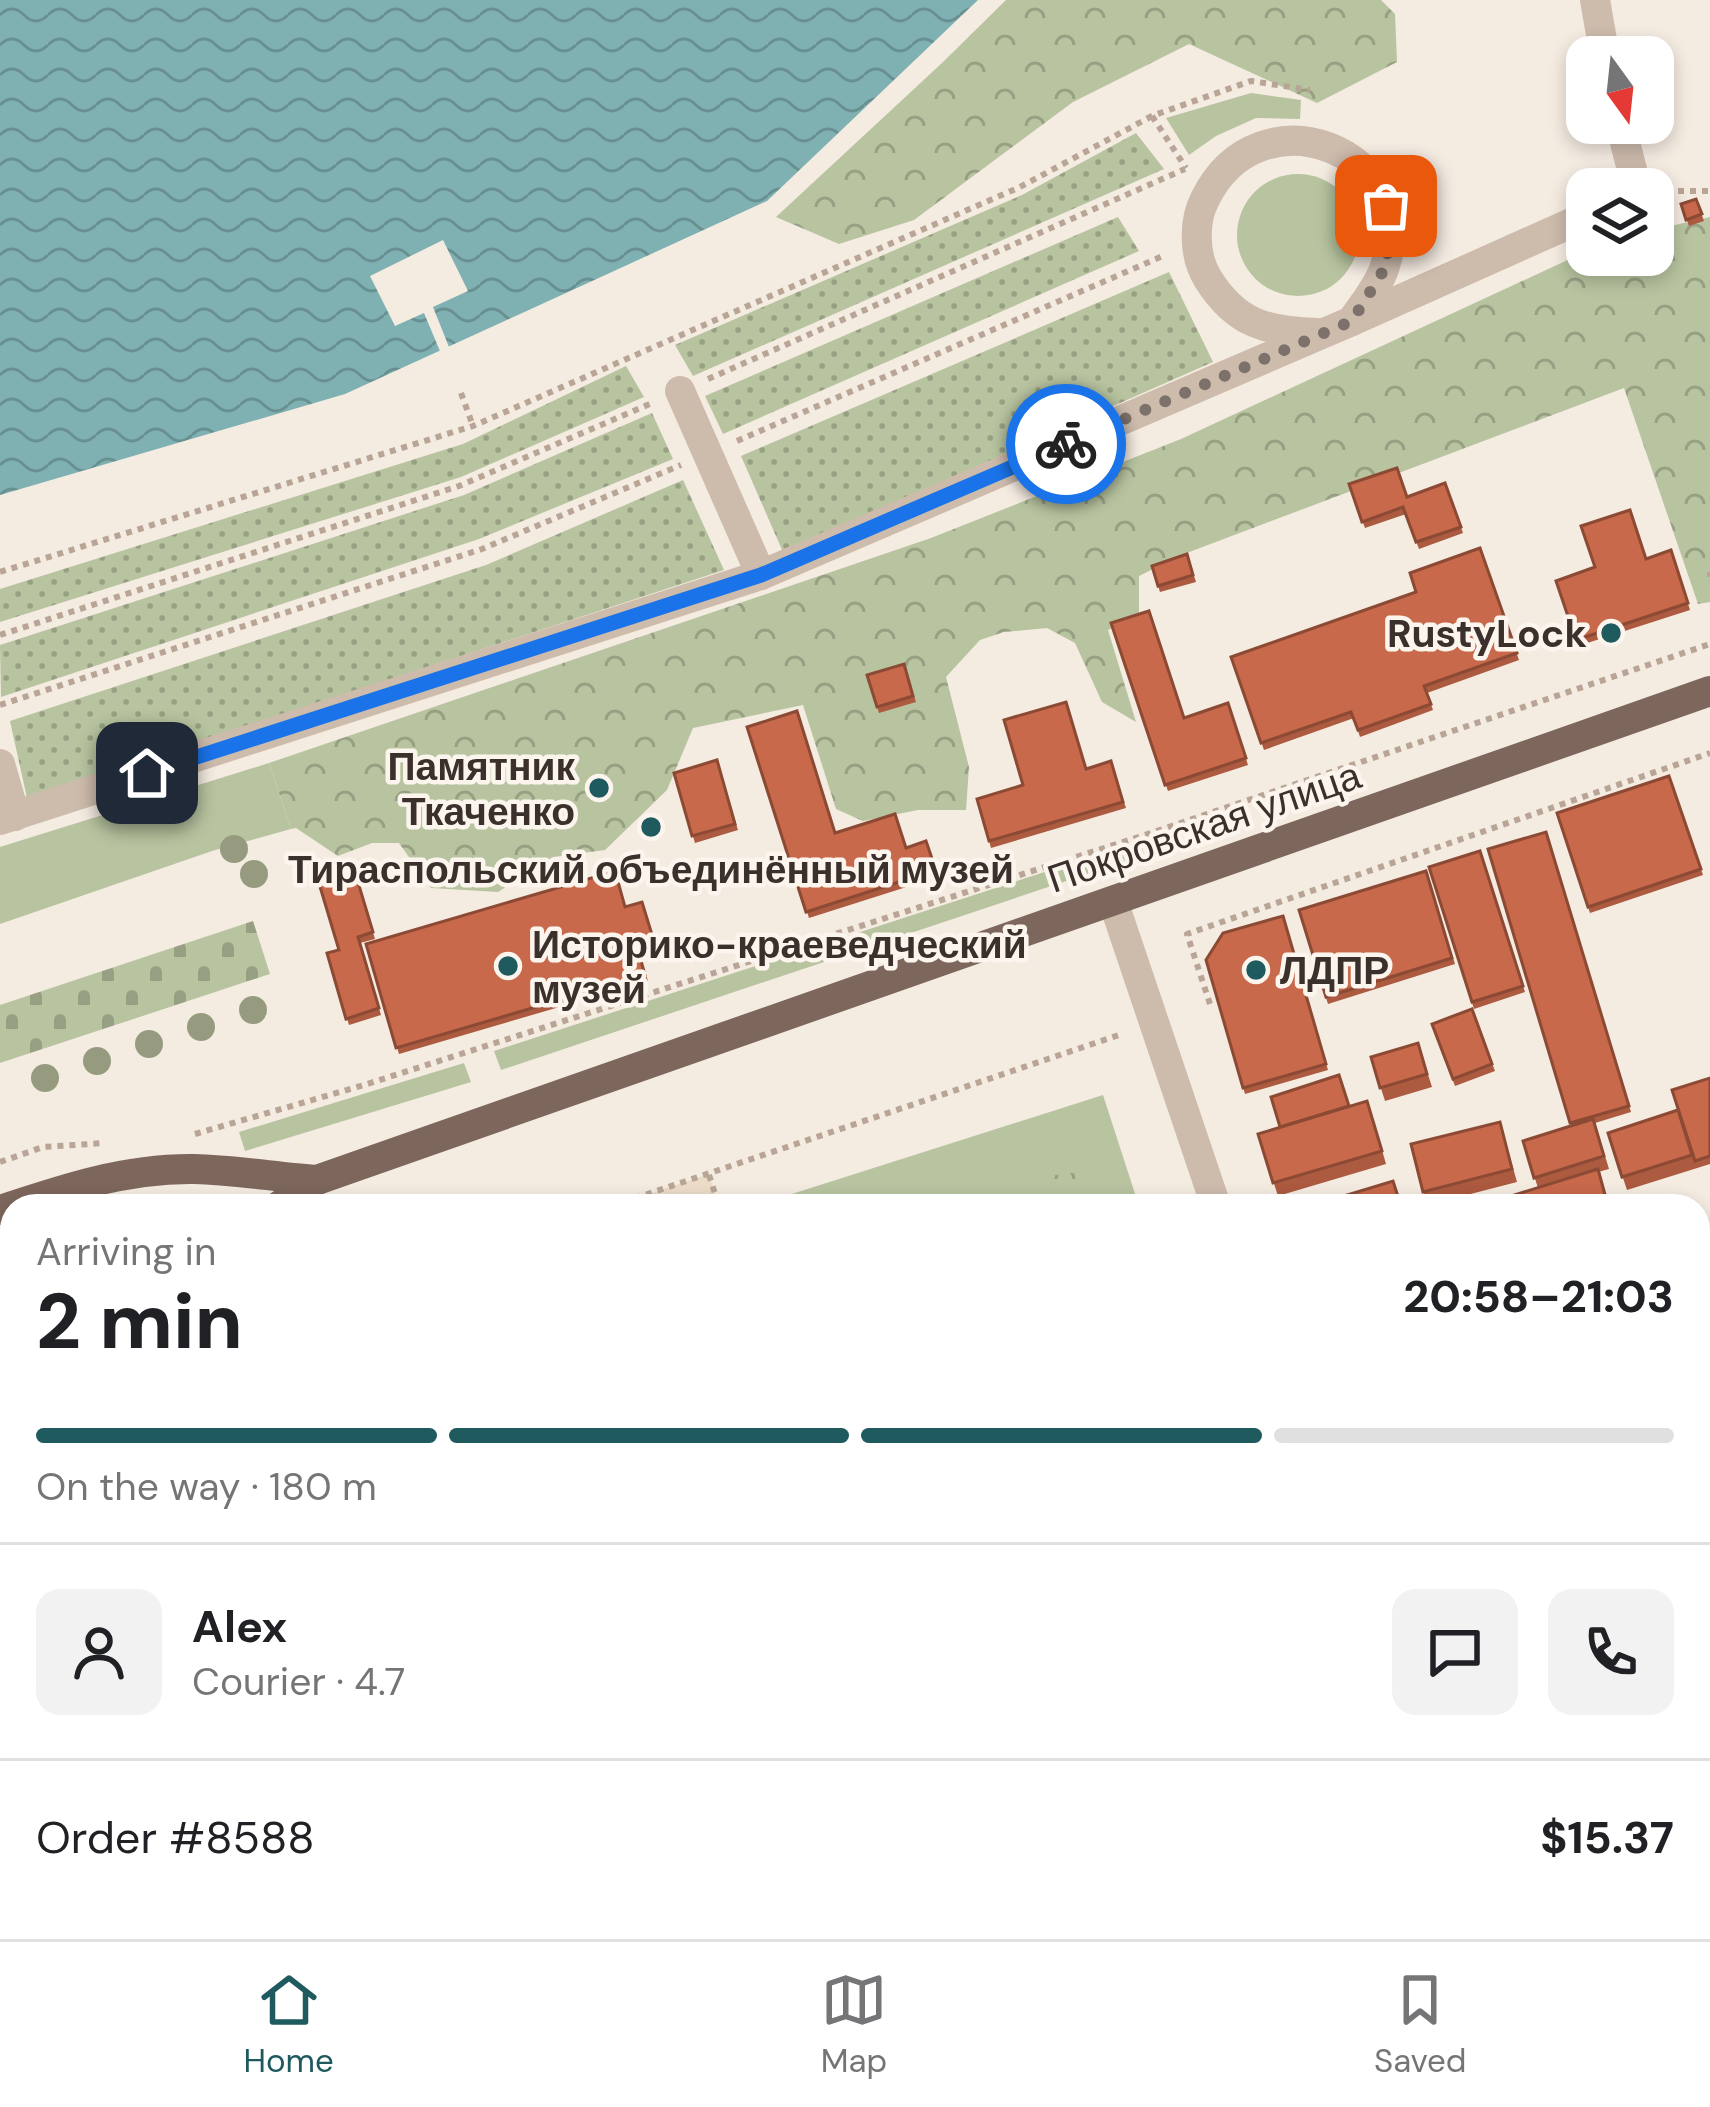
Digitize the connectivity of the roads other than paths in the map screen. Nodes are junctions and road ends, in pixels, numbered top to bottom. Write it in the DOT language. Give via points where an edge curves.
graph roads {
  1 [pos="1595,0"];
  2 [pos="1601,36"];
  3 [pos="1566,224"];
  4 [pos="1337,327"];
  5 [pos="680,391"];
  6 [pos="761,575"];
  7 [pos="1710,691"];
  8 [pos="0,764"];
  9 [pos="8,818"];
  10 [pos="1113,901"];
  11 [pos="317,1180"];
  12 [pos="59,1190"];
  13 [pos="47,1194"];
  14 [pos="71,1194"];
  15 [pos="297,1194"];
  16 [pos="1212,1194"];
  1 -- 2 [label="street"];
  3 -- 4 [label="street"];
  4 -- 4 [label="street" via="1280,332 1248,321 1221,300 1203,271 1202,203 1217,176 1250,149 1302,139 1333,147 1364,170 1386,206 1385,268"];
  4 -- 6 [label="street"];
  5 -- 6 [label="street"];
  6 -- 9 [label="street"];
  7 -- 10 [label="main road, Покровская улица"];
  8 -- 9 [label="street"];
  10 -- 11 [label="main road, Покровская улица"];
  10 -- 16 [label="street"];
  11 -- 12 [label="main road, Покровская улица" via="193,1169"];
  11 -- 15 [label="main road, Покровская улица"];
  12 -- 13 [label="main road, Покровская улица"];
  12 -- 14 [label="main road"];
}
